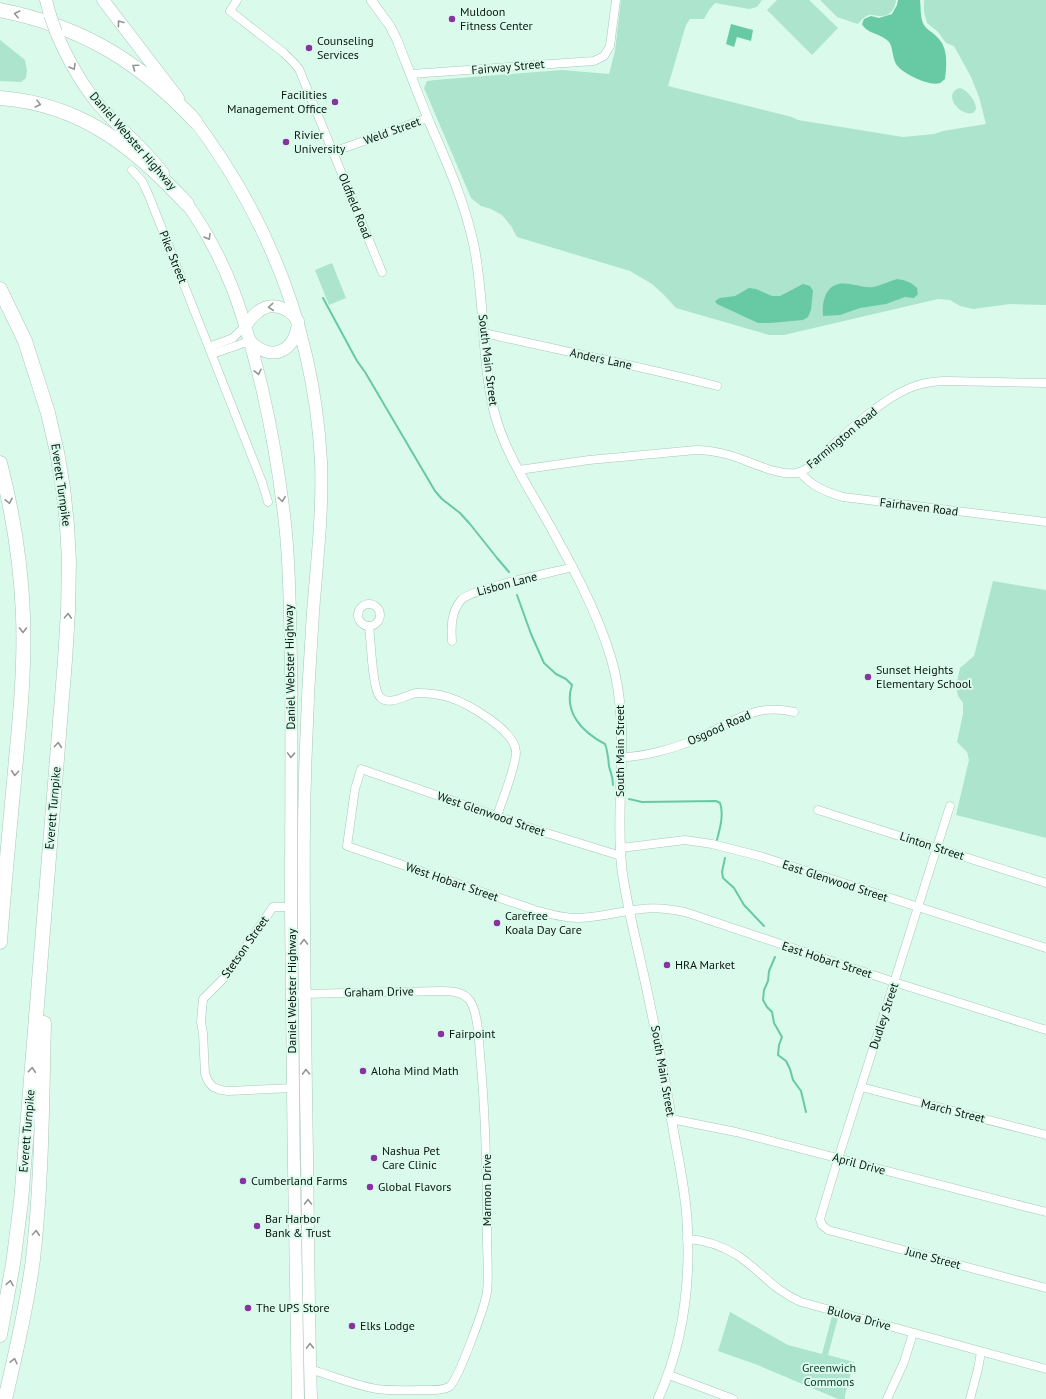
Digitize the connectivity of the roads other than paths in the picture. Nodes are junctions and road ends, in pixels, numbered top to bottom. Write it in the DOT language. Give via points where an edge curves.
graph roads {
  1 [pos="46,0"];
  2 [pos="103,0"];
  3 [pos="237,0"];
  4 [pos="372,0"];
  5 [pos="616,0"];
  6 [pos="0,10"];
  7 [pos="411,74"];
  8 [pos="0,98"];
  9 [pos="428,118"];
  10 [pos="195,120"];
  11 [pos="333,152"];
  12 [pos="132,170"];
  13 [pos="187,204"];
  14 [pos="382,272"];
  15 [pos="0,289"];
  16 [pos="298,321"];
  17 [pos="246,325"];
  18 [pos="484,333"];
  19 [pos="250,341"];
  20 [pos="210,351"];
  21 [pos="1046,383"];
  22 [pos="717,386"];
  23 [pos="0,463"];
  24 [pos="519,470"];
  25 [pos="800,472"];
  26 [pos="268,502"];
  27 [pos="1046,522"];
  28 [pos="573,567"];
  29 [pos="369,626"];
  30 [pos="452,641"];
  31 [pos="794,712"];
  32 [pos="622,757"];
  33 [pos="950,806"];
  34 [pos="818,810"];
  35 [pos="497,816"];
  36 [pos="347,846"];
  37 [pos="937,848"];
  38 [pos="621,852"];
  39 [pos="49,857"];
  40 [pos="1046,883"];
  41 [pos="291,907"];
  42 [pos="918,908"];
  43 [pos="629,911"];
  44 [pos="0,937"];
  45 [pos="1046,948"];
  46 [pos="894,982"];
  47 [pos="298,994"];
  48 [pos="465,996"];
  49 [pos="1046,1030"];
  50 [pos="861,1087"];
  51 [pos="293,1088"];
  52 [pos="672,1119"];
  53 [pos="1046,1135"];
  54 [pos="838,1158"];
  55 [pos="1046,1212"];
  56 [pos="822,1225"];
  57 [pos="688,1239"];
  58 [pos="1046,1288"];
  59 [pos="913,1333"];
  60 [pos="0,1335"];
  61 [pos="981,1352"];
  62 [pos="310,1369"];
  63 [pos="1046,1369"];
  64 [pos="669,1374"];
  65 [pos="5,1399"];
  66 [pos="298,1399"];
  67 [pos="311,1399"];
  68 [pos="658,1399"];
  69 [pos="733,1399"];
  70 [pos="887,1399"];
  71 [pos="970,1399"];
  1 -- 13 [label="main road, Daniel Webster Highway, one-way, bridge" via="66,54 89,93 153,160"];
  10 -- 2 [label="main road, Daniel Webster Highway, one-way"];
  3 -- 11 [label="street, Oldfield Road" via="230,11 294,63 304,80"];
  4 -- 7 [label="street, South Main Street" via="390,26"];
  5 -- 7 [label="street, Fairway Street" via="609,50 594,61"];
  10 -- 6 [label="highway, one-way" via="156,82 107,48 65,29"];
  7 -- 9 [label="street, South Main Street"];
  8 -- 13 [label="highway, one-way" via="47,106 95,126 137,155"];
  9 -- 11 [label="street, Weld Street"];
  9 -- 18 [label="street, South Main Street" via="466,213 478,268"];
  10 -- 16 [label="main road, Daniel Webster Highway" via="230,171 257,219 280,269"];
  11 -- 14 [label="street, Oldfield Road"];
  12 -- 20 [label="street, Pike Street" via="142,181 149,196"];
  13 -- 17 [label="main road, Daniel Webster Highway, one-way" via="217,252"];
  39 -- 15 [label="highway, Everett Turnpike, one-way" via="68,611 67,518 57,452 44,400 24,341"];
  16 -- 17 [label="main road, one-way" via="286,309 272,306 260,310"];
  16 -- 19 [label="main road" via="293,340 280,352 266,352"];
  47 -- 16 [label="main road, Daniel Webster Highway, one-way" via="310,665 321,510 321,472 315,399"];
  17 -- 19 [label="main road, Daniel Webster Highway"];
  17 -- 20 [label="street" via="233,338"];
  18 -- 22 [label="street, Anders Lane"];
  18 -- 24 [label="street, South Main Street" via="489,382 496,415"];
  19 -- 20 [label="street"];
  19 -- 41 [label="main road, Daniel Webster Highway, one-way" via="277,462 288,561 292,740"];
  20 -- 26 [label="street, Pike Street"];
  21 -- 25 [label="street, Farmington Road" via="948,381 917,386 902,392 869,414 812,465"];
  23 -- 44 [label="highway, one-way" via="18,549 24,628 22,696"];
  24 -- 25 [label="street, Farmington Road" via="589,460 706,450 728,454 783,473"];
  24 -- 28 [label="street, South Main Street"];
  25 -- 27 [label="street, Fairhaven Road" via="818,488 843,497"];
  28 -- 30 [label="street, Lisbon Lane" via="467,595 455,611 451,624"];
  28 -- 32 [label="street, South Main Street" via="611,657 621,710"];
  29 -- 35 [label="street" via="375,687 382,699 391,701 420,693 448,697 488,718 512,740 516,753 514,764"];
  31 -- 32 [label="street, Osgood Road" via="776,709 749,713 686,743 641,756"];
  32 -- 38 [label="street, South Main Street"];
  33 -- 37 [label="street, Dudley Street"];
  34 -- 37 [label="street, Linton Street"];
  35 -- 36 [label="street, West Glenwood Street" via="361,769 355,789"];
  35 -- 38 [label="street, West Glenwood Street" via="537,830"];
  36 -- 43 [label="street, West Hobart Street" via="549,914 590,918"];
  37 -- 40 [label="street, Linton Street"];
  37 -- 42 [label="street, Dudley Street"];
  38 -- 42 [label="street, East Glenwood Street" via="679,840 706,842 763,857"];
  38 -- 43 [label="street, South Main Street"];
  60 -- 39 [label="highway, Everett Turnpike, one-way" via="21,1202"];
  65 -- 39 [label="highway, one-way" via="26,1302 37,1216"];
  41 -- 47 [label="main road, Daniel Webster Highway"];
  41 -- 51 [label="street, Stetson Street" via="272,907 225,977 203,999 201,1022 205,1074 213,1087 228,1091"];
  42 -- 45 [label="street, East Glenwood Street"];
  42 -- 46 [label="street, Dudley Street"];
  43 -- 46 [label="street, East Hobart Street" via="655,908 685,912"];
  43 -- 52 [label="street, South Main Street" via="654,1022"];
  46 -- 49 [label="street, East Hobart Street"];
  46 -- 50 [label="street, Dudley Street"];
  47 -- 48 [label="street, Graham Drive" via="443,991 458,992"];
  47 -- 51 [label="main road, Daniel Webster Highway"];
  62 -- 47 [label="main road, Daniel Webster Highway, one-way"];
  48 -- 62 [label="street, Marmon Drive" via="473,1008 483,1086 487,1147 488,1282 483,1309 454,1381 450,1386 439,1389 378,1389"];
  50 -- 53 [label="street, March Street"];
  50 -- 54 [label="street, Dudley Street"];
  51 -- 66 [label="main road, Daniel Webster Highway"];
  52 -- 54 [label="street, April Drive"];
  52 -- 57 [label="street, South Main Street"];
  54 -- 55 [label="street, April Drive"];
  54 -- 56 [label="street, Dudley Street" via="820,1220"];
  56 -- 58 [label="street, June Street" via="828,1230"];
  57 -- 59 [label="street, Bulova Drive" via="705,1241 730,1252 774,1287 798,1301"];
  57 -- 64 [label="street, South Main Street" via="684,1311 678,1346"];
  59 -- 61 [label="street, Bulova Drive"];
  59 -- 70 [label="street" via="904,1362"];
  61 -- 63 [label="street, Bulova Drive"];
  61 -- 71 [label="street"];
  62 -- 67 [label="main road, Daniel Webster Highway"];
  64 -- 68 [label="street, South Main Street"];
  64 -- 69 [label="street"];
}
